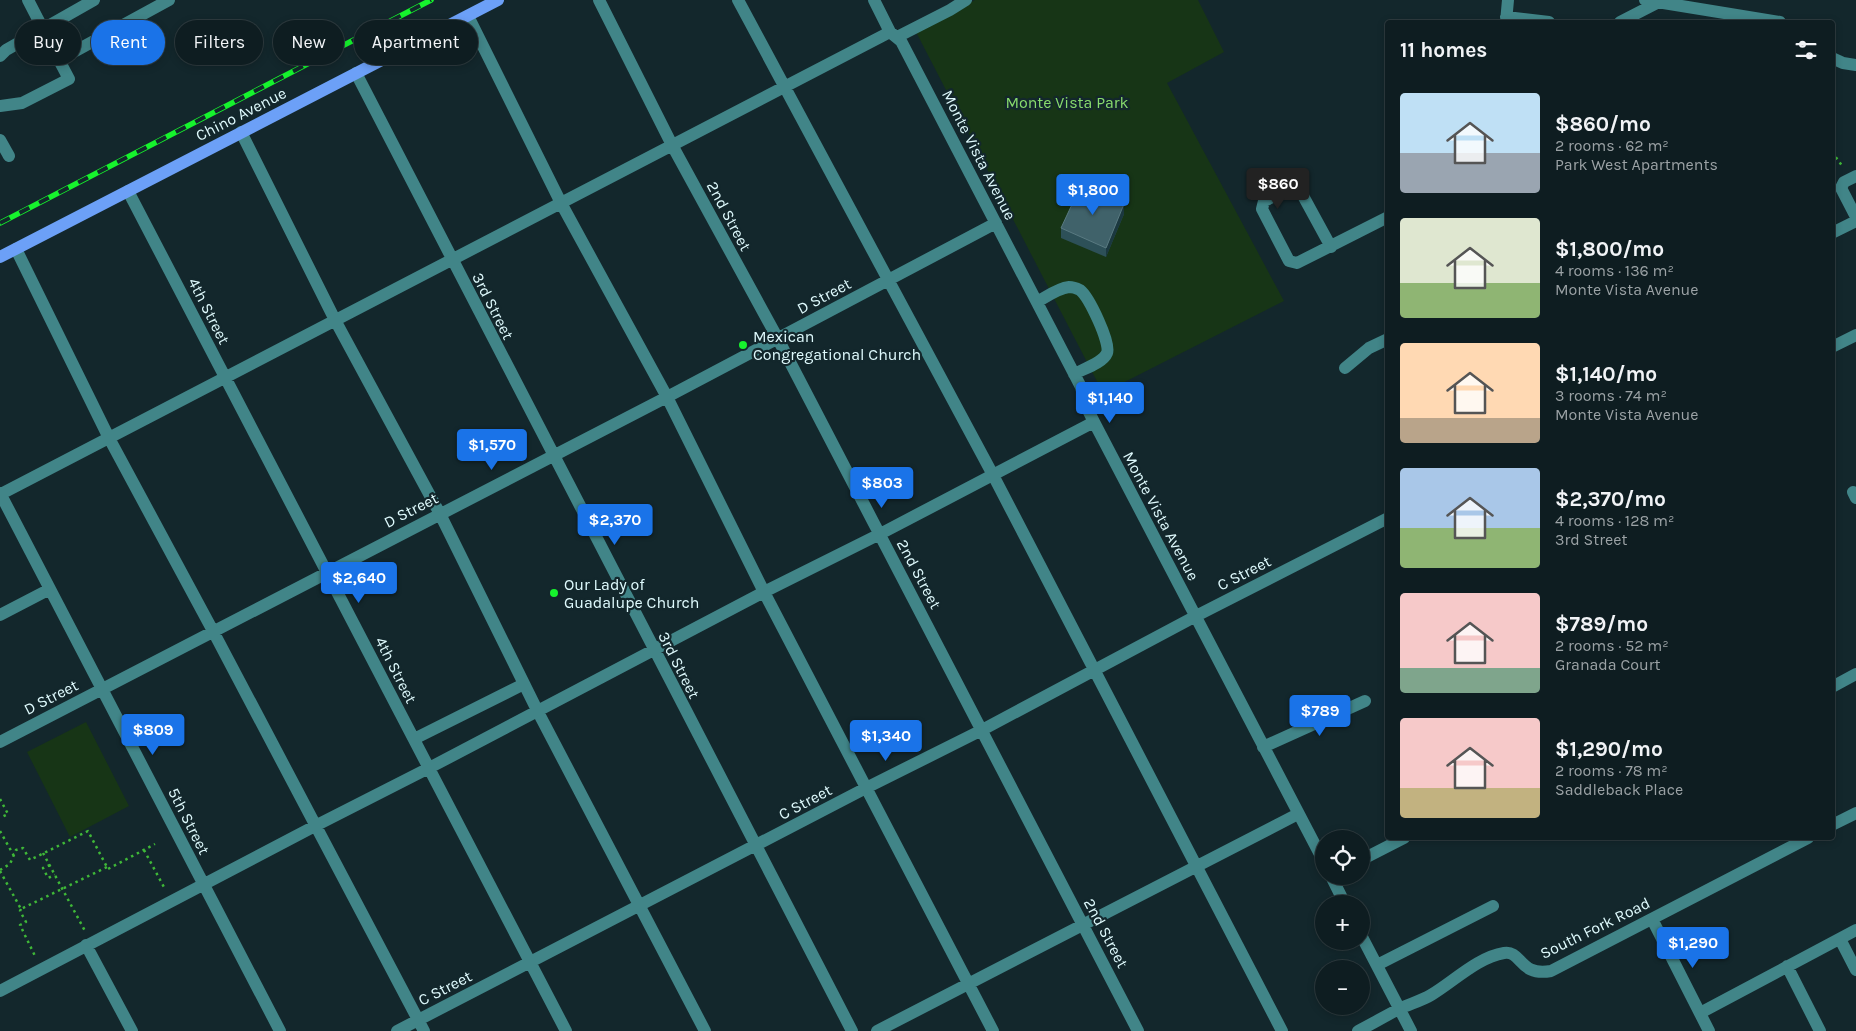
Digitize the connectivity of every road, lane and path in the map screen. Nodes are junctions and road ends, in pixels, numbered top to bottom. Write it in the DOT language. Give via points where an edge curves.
graph roads {
  1 [pos="28,0"];
  2 [pos="94,0"];
  3 [pos="169,0"];
  4 [pos="498,0"];
  5 [pos="600,0"];
  6 [pos="738,0"];
  7 [pos="874,0"];
  8 [pos="966,0"];
  9 [pos="1508,0"];
  10 [pos="1645,0"];
  11 [pos="1659,2"];
  12 [pos="468,16"];
  13 [pos="39,20"];
  14 [pos="58,20"];
  15 [pos="1506,20"];
  16 [pos="1624,20"];
  17 [pos="1768,20"];
  18 [pos="893,34"];
  19 [pos="15,45"];
  20 [pos="81,48"];
  21 [pos="0,56"];
  22 [pos="1835,59"];
  23 [pos="62,65"];
  24 [pos="1856,65"];
  25 [pos="356,74"];
  26 [pos="784,87"];
  27 [pos="0,106"];
  28 [pos="241,132"];
  29 [pos="0,140"];
  30 [pos="672,145"];
  31 [pos="1835,155"];
  32 [pos="9,156"];
  33 [pos="1850,174"];
  34 [pos="128,190"];
  35 [pos="561,203"];
  36 [pos="1856,216"];
  37 [pos="1385,219"];
  38 [pos="1856,220"];
  39 [pos="996,223"];
  40 [pos="1835,231"];
  41 [pos="1331,247"];
  42 [pos="16,249"];
  43 [pos="0,257"];
  44 [pos="451,260"];
  45 [pos="890,280"];
  46 [pos="1037,302"];
  47 [pos="335,320"];
  48 [pos="1856,335"];
  49 [pos="778,339"];
  50 [pos="1385,340"];
  51 [pos="1835,346"];
  52 [pos="1345,368"];
  53 [pos="1074,374"];
  54 [pos="225,377"];
  55 [pos="667,397"];
  56 [pos="1094,422"];
  57 [pos="109,438"];
  58 [pos="553,456"];
  59 [pos="994,475"];
  60 [pos="0,493"];
  61 [pos="440,514"];
  62 [pos="1385,520"];
  63 [pos="880,534"];
  64 [pos="327,572"];
  65 [pos="50,589"];
  66 [pos="764,592"];
  67 [pos="0,615"];
  68 [pos="1196,616"];
  69 [pos="213,631"];
  70 [pos="653,650"];
  71 [pos="1094,671"];
  72 [pos="1856,674"];
  73 [pos="524,684"];
  74 [pos="1835,685"];
  75 [pos="102,688"];
  76 [pos="1365,701"];
  77 [pos="537,710"];
  78 [pos="982,730"];
  79 [pos="414,739"];
  80 [pos="0,742"];
  81 [pos="1263,747"];
  82 [pos="429,768"];
  83 [pos="866,788"];
  84 [pos="0,798"];
  85 [pos="1856,812"];
  86 [pos="1298,814"];
  87 [pos="0,818"];
  88 [pos="1835,823"];
  89 [pos="315,826"];
  90 [pos="0,830"];
  91 [pos="1400,840"];
  92 [pos="1804,840"];
  93 [pos="155,844"];
  94 [pos="1315,845"];
  95 [pos="755,846"];
  96 [pos="144,850"];
  97 [pos="43,853"];
  98 [pos="1370,855"];
  99 [pos="14,856"];
  100 [pos="50,865"];
  101 [pos="1196,866"];
  102 [pos="107,867"];
  103 [pos="0,870"];
  104 [pos="55,875"];
  105 [pos="204,885"];
  106 [pos="62,888"];
  107 [pos="166,890"];
  108 [pos="639,905"];
  109 [pos="1493,906"];
  110 [pos="21,909"];
  111 [pos="1652,918"];
  112 [pos="1083,926"];
  113 [pos="1856,930"];
  114 [pos="86,938"];
  115 [pos="1840,939"];
  116 [pos="1370,950"];
  117 [pos="36,958"];
  118 [pos="530,963"];
  119 [pos="1377,964"];
  120 [pos="1787,966"];
  121 [pos="1856,970"];
  122 [pos="968,984"];
  123 [pos="0,991"];
  124 [pos="1400,1009"];
  125 [pos="1700,1013"];
  126 [pos="421,1025"];
  127 [pos="132,1031"];
  128 [pos="280,1031"];
  129 [pos="397,1031"];
  130 [pos="566,1031"];
  131 [pos="705,1031"];
  132 [pos="852,1031"];
  133 [pos="877,1031"];
  134 [pos="993,1031"];
  135 [pos="1138,1031"];
  136 [pos="1282,1031"];
  137 [pos="1358,1031"];
  138 [pos="1411,1031"];
  139 [pos="1709,1031"];
  140 [pos="1820,1031"];
  1 -- 13 [label="street"];
  2 -- 14 [label="street"];
  3 -- 20 [label="street"];
  4 -- 12 [label="main road, Chino Avenue"];
  5 -- 30 [label="street, 2nd Street"];
  6 -- 26 [label="street"];
  7 -- 18 [label="street, Monte Vista Avenue"];
  8 -- 18 [label="street"];
  9 -- 15 [label="street"];
  10 -- 11 [label="street"];
  11 -- 16 [label="street"];
  11 -- 17 [label="street"];
  12 -- 25 [label="main road, Chino Avenue"];
  12 -- 35 [label="street"];
  18 -- 26 [label="street"];
  18 -- 39 [label="street, Monte Vista Avenue" via="901,41"];
  19 -- 21 [label="street"];
  22 -- 24 [label="street"];
  23 -- 27 [label="street" via="69,79 22,102"];
  25 -- 28 [label="main road, Chino Avenue"];
  25 -- 44 [label="street, 3rd Street"];
  26 -- 30 [label="street"];
  26 -- 45 [label="street"];
  28 -- 34 [label="main road, Chino Avenue"];
  28 -- 47 [label="street"];
  29 -- 32 [label="street"];
  30 -- 35 [label="street"];
  30 -- 49 [label="street, 2nd Street"];
  31 -- 33 [label="path"];
  33 -- 36 [label="street" via="1841,188"];
  34 -- 42 [label="main road, Chino Avenue"];
  34 -- 54 [label="street, 4th Street"];
  35 -- 44 [label="street"];
  35 -- 55 [label="street"];
  37 -- 41 [label="street"];
  38 -- 40 [label="street"];
  39 -- 45 [label="street, D Street"];
  39 -- 46 [label="street, Monte Vista Avenue"];
  41 -- 41 [label="street" via="1297,263 1290,261 1262,209 1264,201 1294,187 1301,192"];
  42 -- 43 [label="main road, Chino Avenue"];
  42 -- 57 [label="street"];
  44 -- 47 [label="street"];
  44 -- 58 [label="street, 3rd Street"];
  45 -- 49 [label="street, D Street"];
  45 -- 59 [label="street"];
  46 -- 53 [label="street, Monte Vista Avenue"];
  46 -- 53 [label="street" via="1069,287 1079,289 1085,296 1105,336 1107,354 1102,360"];
  47 -- 54 [label="street"];
  47 -- 61 [label="street"];
  48 -- 51 [label="street"];
  49 -- 55 [label="street, D Street"];
  49 -- 63 [label="street, 2nd Street"];
  50 -- 52 [label="street"];
  53 -- 56 [label="street, Monte Vista Avenue"];
  54 -- 57 [label="street"];
  54 -- 64 [label="street, 4th Street"];
  55 -- 58 [label="street, D Street"];
  55 -- 66 [label="street"];
  56 -- 59 [label="street"];
  56 -- 68 [label="street, Monte Vista Avenue"];
  57 -- 60 [label="street"];
  57 -- 69 [label="street"];
  58 -- 61 [label="street, D Street"];
  58 -- 70 [label="street, 3rd Street"];
  59 -- 63 [label="street"];
  59 -- 71 [label="street"];
  60 -- 65 [label="street, 5th Street"];
  61 -- 64 [label="street, D Street"];
  61 -- 73 [label="street"];
  62 -- 68 [label="street, C Street"];
  63 -- 66 [label="street"];
  63 -- 78 [label="street, 2nd Street"];
  64 -- 69 [label="street, D Street"];
  64 -- 79 [label="street, 4th Street"];
  65 -- 67 [label="street"];
  65 -- 75 [label="street, 5th Street"];
  66 -- 70 [label="street"];
  66 -- 83 [label="street"];
  68 -- 71 [label="street, C Street"];
  68 -- 81 [label="street, Monte Vista Avenue"];
  69 -- 75 [label="street, D Street"];
  69 -- 89 [label="street"];
  70 -- 77 [label="street"];
  70 -- 95 [label="street, 3rd Street"];
  71 -- 78 [label="street, C Street"];
  71 -- 101 [label="street"];
  72 -- 74 [label="street"];
  73 -- 77 [label="street"];
  73 -- 79 [label="street"];
  75 -- 80 [label="street, D Street"];
  75 -- 105 [label="street, 5th Street"];
  76 -- 81 [label="street"];
  77 -- 82 [label="street"];
  77 -- 108 [label="street"];
  78 -- 83 [label="street, C Street"];
  78 -- 112 [label="street, 2nd Street"];
  79 -- 82 [label="street, 4th Street"];
  81 -- 86 [label="street, Monte Vista Avenue"];
  82 -- 89 [label="street"];
  82 -- 118 [label="street, 4th Street"];
  83 -- 95 [label="street, C Street"];
  83 -- 122 [label="street"];
  84 -- 87 [label="path" via="8,814"];
  85 -- 88 [label="street"];
  86 -- 94 [label="street, Monte Vista Avenue"];
  86 -- 101 [label="street"];
  89 -- 105 [label="street"];
  89 -- 126 [label="street"];
  90 -- 99 [label="path"];
  91 -- 98 [label="street"];
  92 -- 111 [label="street, South Fork Road"];
  93 -- 96 [label="path"];
  95 -- 108 [label="street, C Street"];
  95 -- 132 [label="street, 3rd Street"];
  96 -- 102 [label="path"];
  96 -- 107 [label="path"];
  97 -- 99 [label="path" via="30,860 23,848 16,850"];
  97 -- 100 [label="path"];
  97 -- 102 [label="path" via="88,831"];
  99 -- 103 [label="path" via="10,864"];
  100 -- 104 [label="path"];
  100 -- 104 [label="path" via="43,868 48,878"];
  101 -- 112 [label="street"];
  101 -- 136 [label="street"];
  102 -- 106 [label="path"];
  103 -- 110 [label="path"];
  104 -- 106 [label="path"];
  105 -- 114 [label="street"];
  105 -- 128 [label="street, 5th Street"];
  106 -- 110 [label="path"];
  106 -- 114 [label="path"];
  108 -- 118 [label="street, C Street"];
  108 -- 131 [label="street"];
  109 -- 119 [label="street"];
  110 -- 117 [label="path" via="26,922 20,925"];
  111 -- 124 [label="street, South Fork Road" via="1551,971 1530,971 1514,954 1496,955 1457,975 1429,996"];
  111 -- 125 [label="street"];
  112 -- 122 [label="street"];
  112 -- 135 [label="street, 2nd Street"];
  113 -- 115 [label="street"];
  114 -- 123 [label="street"];
  114 -- 127 [label="street"];
  115 -- 120 [label="street"];
  115 -- 121 [label="street"];
  116 -- 119 [label="street"];
  118 -- 126 [label="street, C Street"];
  118 -- 130 [label="street, 4th Street"];
  119 -- 124 [label="street"];
  120 -- 125 [label="street"];
  120 -- 140 [label="street"];
  122 -- 133 [label="street"];
  122 -- 134 [label="street"];
  124 -- 137 [label="street, South Fork Road"];
  124 -- 138 [label="street"];
  125 -- 139 [label="street"];
  126 -- 129 [label="street, C Street"];
}
